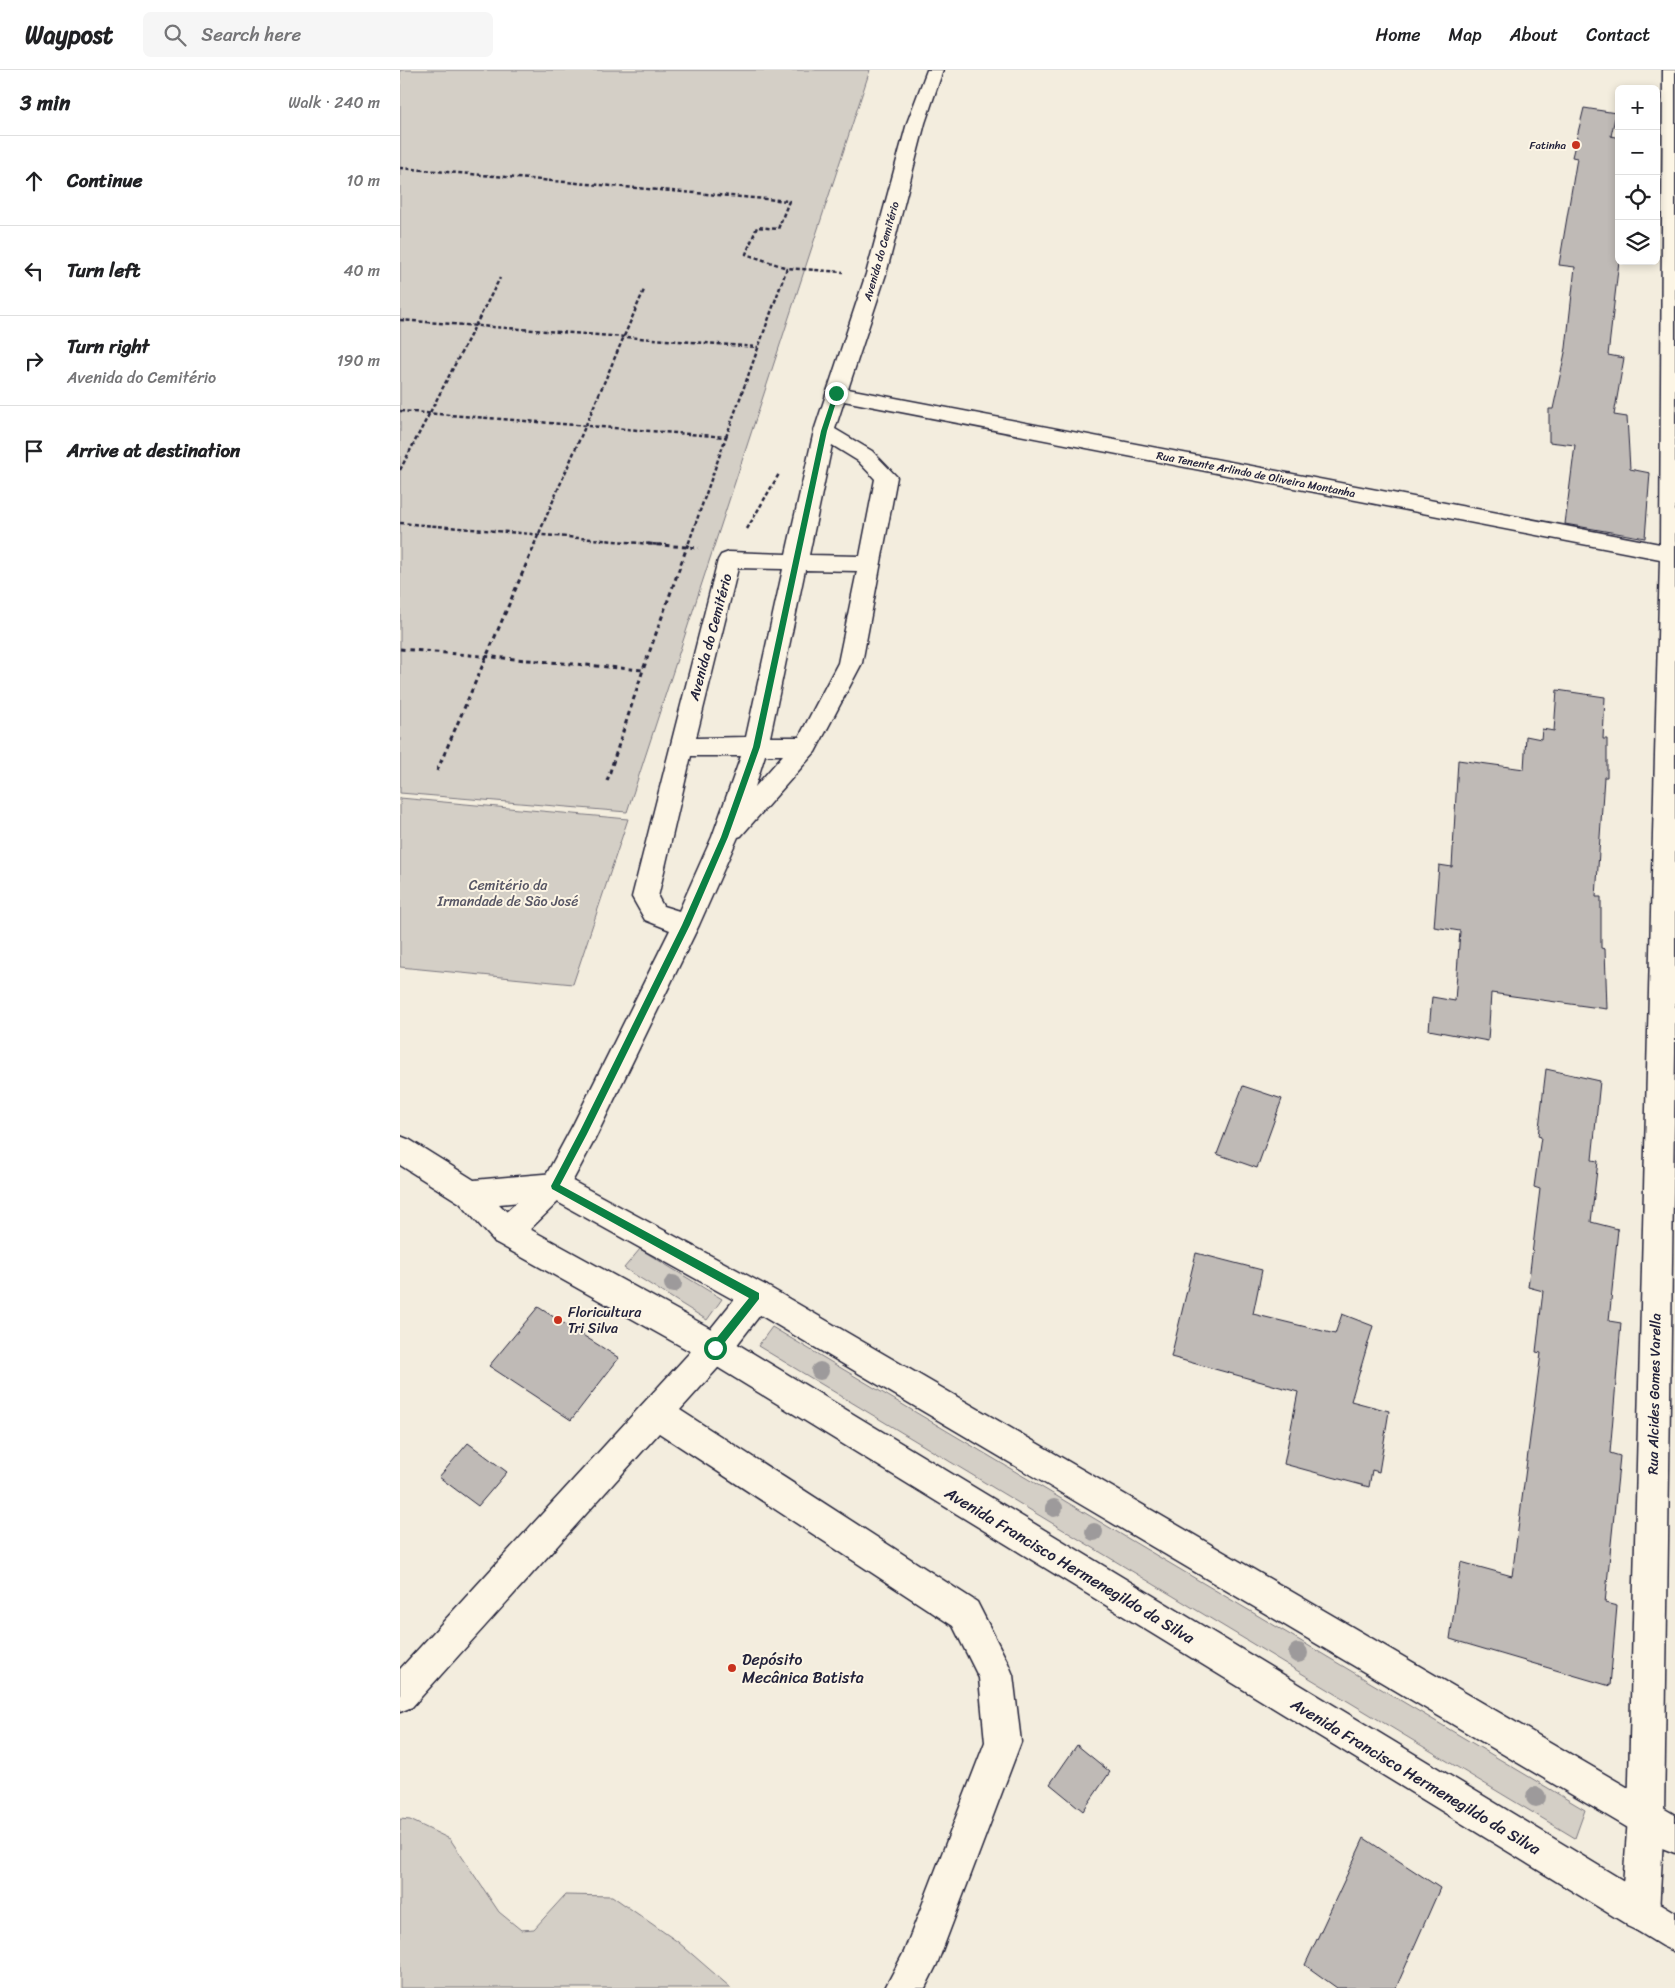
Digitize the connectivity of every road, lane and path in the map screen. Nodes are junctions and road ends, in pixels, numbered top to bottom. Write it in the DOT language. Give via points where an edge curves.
graph roads {
  1 [pos="935,70"];
  2 [pos="1671,70"];
  3 [pos="400,168"];
  4 [pos="786,268"];
  5 [pos="804,269"];
  6 [pos="500,278"];
  7 [pos="644,290"];
  8 [pos="400,320"];
  9 [pos="475,326"];
  10 [pos="624,337"];
  11 [pos="758,347"];
  12 [pos="836,393"];
  13 [pos="400,411"];
  14 [pos="429,414"];
  15 [pos="585,426"];
  16 [pos="824,431"];
  17 [pos="726,437"];
  18 [pos="400,470"];
  19 [pos="779,473"];
  20 [pos="400,524"];
  21 [pos="746,533"];
  22 [pos="538,535"];
  23 [pos="687,547"];
  24 [pos="1673,553"];
  25 [pos="729,560"];
  26 [pos="795,562"];
  27 [pos="870,564"];
  28 [pos="400,649"];
  29 [pos="485,656"];
  30 [pos="643,670"];
  31 [pos="806,746"];
  32 [pos="681,747"];
  33 [pos="756,747"];
  34 [pos="437,771"];
  35 [pos="607,781"];
  36 [pos="724,837"];
  37 [pos="686,925"];
  38 [pos="400,1149"];
  39 [pos="555,1186"];
  40 [pos="470,1194"];
  41 [pos="506,1232"];
  42 [pos="756,1296"];
  43 [pos="715,1348"];
  44 [pos="656,1413"];
  45 [pos="400,1695"];
  46 [pos="1660,1826"];
  47 [pos="1640,1912"];
  48 [pos="1675,1933"];
  49 [pos="904,1988"];
  1 -- 12 [label="street, Avenida do Cemitério" via="916,123 876,274"];
  2 -- 24 [label="street, Rua Alcides Gomes Varella"];
  3 -- 4 [label="path" via="789,201 778,229 757,227 746,254"];
  4 -- 5 [label="path"];
  4 -- 11 [label="path"];
  6 -- 9 [label="path"];
  7 -- 10 [label="path"];
  8 -- 9 [label="path"];
  9 -- 10 [label="path"];
  9 -- 14 [label="path"];
  10 -- 11 [label="path"];
  10 -- 15 [label="path"];
  11 -- 17 [label="path"];
  12 -- 16 [label="street, Avenida do Cemitério"];
  12 -- 24 [label="street, Rua Tenente Arlindo de Oliveira Montanha"];
  13 -- 14 [label="path"];
  14 -- 15 [label="path"];
  14 -- 18 [label="path"];
  15 -- 17 [label="path"];
  15 -- 22 [label="path"];
  16 -- 26 [label="street, Avenida do Cemitério"];
  16 -- 27 [label="street, Avenida do Cemitério" via="865,456 886,478"];
  17 -- 23 [label="path"];
  19 -- 21 [label="path" via="748,524"];
  20 -- 22 [label="path"];
  22 -- 23 [label="path"];
  22 -- 29 [label="path"];
  23 -- 25 [label="path" via="712,550"];
  23 -- 30 [label="path"];
  24 -- 46 [label="street, Rua Alcides Gomes Varella"];
  25 -- 26 [label="street, Avenida do Cemitério"];
  25 -- 32 [label="street, Avenida do Cemitério"];
  26 -- 27 [label="street, Avenida do Cemitério"];
  26 -- 33 [label="street, Avenida do Cemitério"];
  27 -- 31 [label="street, Avenida do Cemitério" via="850,663"];
  28 -- 29 [label="path"];
  29 -- 30 [label="path"];
  29 -- 34 [label="path"];
  30 -- 35 [label="path"];
  31 -- 33 [label="street"];
  31 -- 36 [label="street, Avenida do Cemitério"];
  32 -- 33 [label="street"];
  32 -- 37 [label="street, Avenida do Cemitério" via="645,898 654,913"];
  33 -- 36 [label="street, Avenida do Cemitério"];
  36 -- 37 [label="street, Avenida do Cemitério"];
  37 -- 39 [label="street, Avenida do Cemitério"];
  38 -- 40 [label="street, Avenida Francisco Hermenegildo da Silva"];
  39 -- 40 [label="street"];
  39 -- 41 [label="street, Avenida do Cemitério"];
  39 -- 42 [label="street"];
  40 -- 41 [label="street, Avenida Francisco Hermenegildo da Silva"];
  41 -- 43 [label="street, Avenida Francisco Hermenegildo da Silva"];
  42 -- 43 [label="street"];
  42 -- 46 [label="street"];
  43 -- 44 [label="street"];
  43 -- 47 [label="street, Avenida Francisco Hermenegildo da Silva"];
  44 -- 45 [label="street"];
  44 -- 49 [label="street" via="965,1614 996,1675 1003,1742 918,1964"];
  46 -- 47 [label="street, Rua Alcides Gomes Varella"];
  47 -- 48 [label="street, Avenida Francisco Hermenegildo da Silva"];
}
